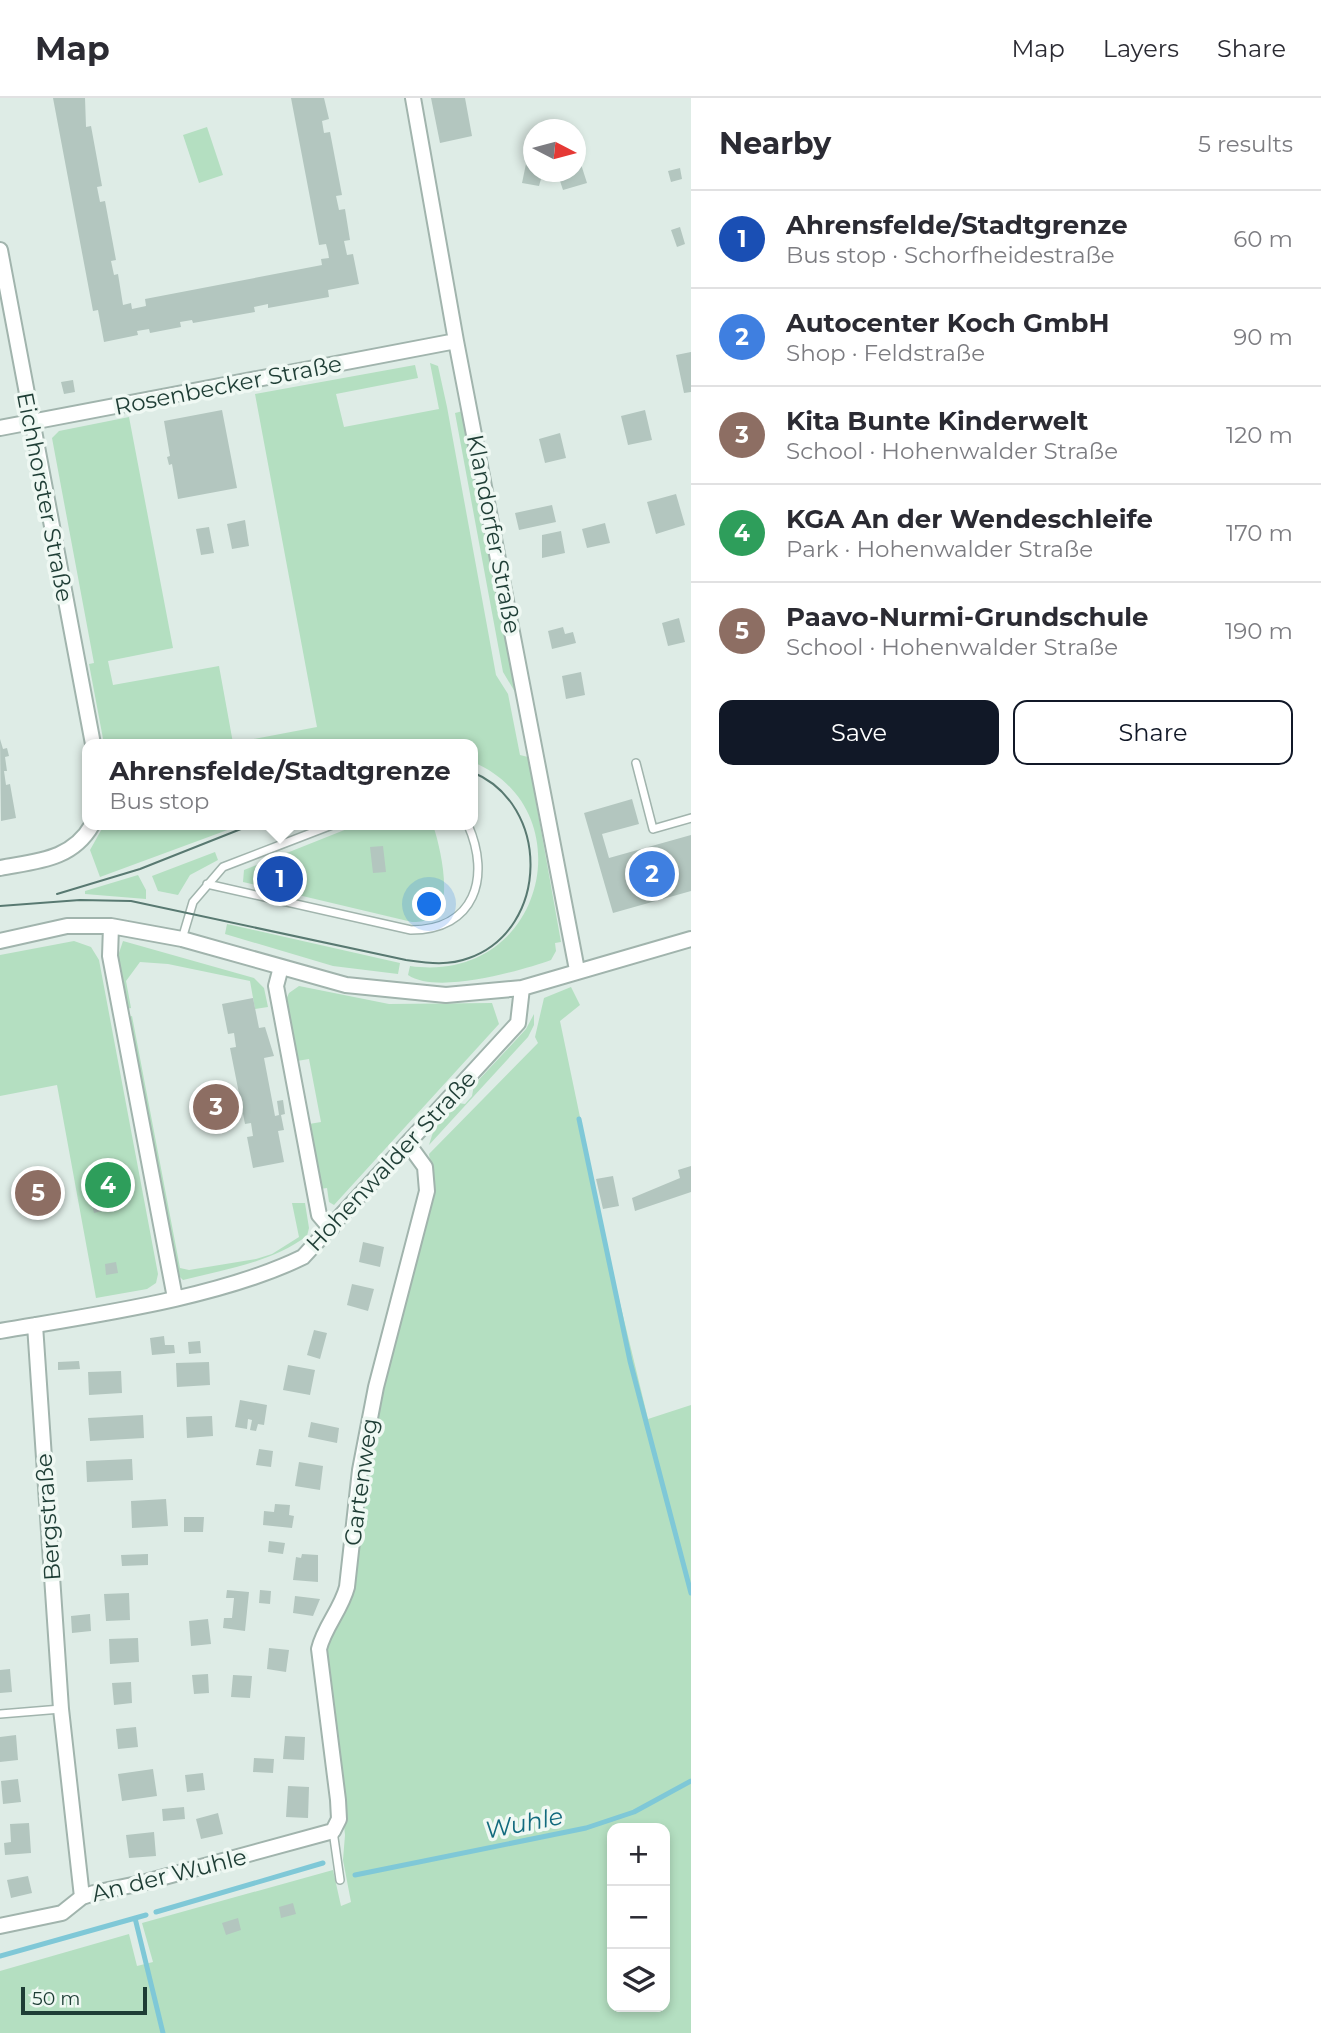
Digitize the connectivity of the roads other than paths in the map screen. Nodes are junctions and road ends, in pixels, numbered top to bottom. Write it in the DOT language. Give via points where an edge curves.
graph roads {
  1 [pos="413,98"];
  2 [pos="0,250"];
  3 [pos="456,341"];
  4 [pos="31,423"];
  5 [pos="0,428"];
  6 [pos="92,739"];
  7 [pos="636,763"];
  8 [pos="691,818"];
  9 [pos="88,830"];
  10 [pos="319,830"];
  11 [pos="470,830"];
  12 [pos="0,868"];
  13 [pos="206,884"];
  14 [pos="111,926"];
  15 [pos="182,939"];
  16 [pos="691,939"];
  17 [pos="0,941"];
  18 [pos="281,967"];
  19 [pos="581,969"];
  20 [pos="522,988"];
  21 [pos="409,1145"];
  22 [pos="331,1229"];
  23 [pos="175,1298"];
  24 [pos="35,1325"];
  25 [pos="0,1331"];
  26 [pos="61,1709"];
  27 [pos="0,1714"];
  28 [pos="335,1827"];
  29 [pos="340,1880"];
  30 [pos="82,1897"];
  31 [pos="0,1926"];
  1 -- 3 [label="street, Klandorfer Straße"];
  2 -- 4 [label="street, Eichhorster Straße"];
  3 -- 4 [label="street, Rosenbecker Straße"];
  3 -- 19 [label="street, Klandorfer Straße"];
  4 -- 5 [label="street, Rosenbecker Straße"];
  4 -- 6 [label="street, Eichhorster Straße"];
  7 -- 8 [label="lane" via="653,829"];
  9 -- 12 [label="street" via="63,855"];
  10 -- 13 [label="lane" via="223,867"];
  11 -- 13 [label="lane" via="477,845 479,873 470,902 457,918 434,930 411,930"];
  13 -- 15 [label="lane" via="193,902"];
  14 -- 15 [label="street"];
  14 -- 17 [label="street" via="67,926"];
  14 -- 23 [label="street" via="110,956"];
  15 -- 18 [label="street"];
  16 -- 19 [label="street"];
  18 -- 20 [label="street" via="393,992 458,995"];
  18 -- 22 [label="street" via="276,986 319,1215"];
  19 -- 20 [label="street"];
  20 -- 21 [label="street, Hohenwalder Straße" via="518,1023"];
  21 -- 22 [label="street, Hohenwalder Straße"];
  21 -- 28 [label="street, Gartenweg" via="425,1167 427,1191 376,1387 360,1470 347,1587 319,1649 338,1800"];
  22 -- 23 [label="street, Hohenwalder Straße" via="303,1258 274,1271"];
  23 -- 24 [label="street, Hohenwalder Straße"];
  24 -- 25 [label="street, Hohenwalder Straße"];
  24 -- 26 [label="street, Bergstraße"];
  26 -- 27 [label="lane"];
  26 -- 30 [label="street, Bergstraße"];
  28 -- 29 [label="lane"];
  28 -- 30 [label="street, An der Wuhle"];
  30 -- 31 [label="street, An der Wuhle" via="62,1913"];
}
